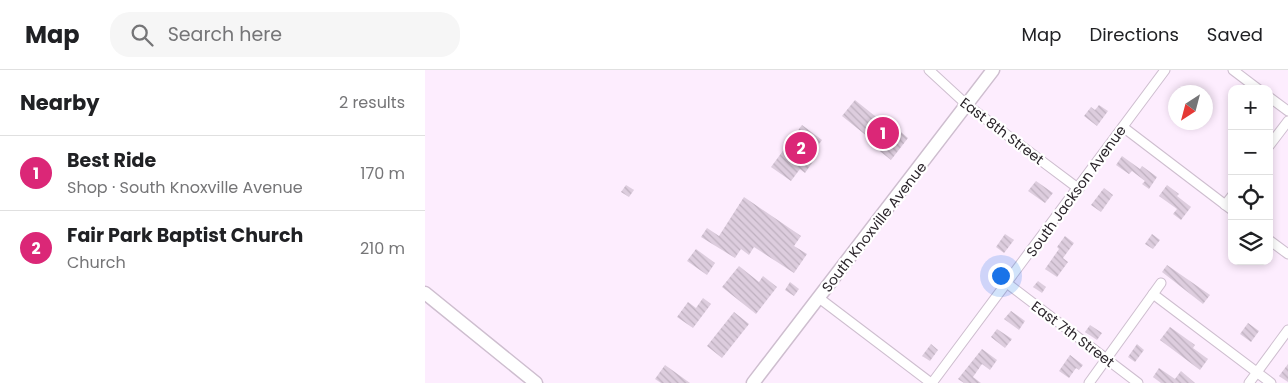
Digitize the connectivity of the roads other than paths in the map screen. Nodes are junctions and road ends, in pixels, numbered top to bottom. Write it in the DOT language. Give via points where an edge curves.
graph roads {
  1 [pos="929,70"];
  2 [pos="993,70"];
  3 [pos="1165,70"];
  4 [pos="1233,70"];
  5 [pos="1253,85"];
  6 [pos="1273,100"];
  7 [pos="967,105"];
  8 [pos="1288,111"];
  9 [pos="1288,121"];
  10 [pos="1123,128"];
  11 [pos="1273,141"];
  12 [pos="1079,189"];
  13 [pos="1228,208"];
  14 [pos="1273,243"];
  15 [pos="1288,254"];
  16 [pos="1161,283"];
  17 [pos="1008,284"];
  18 [pos="425,293"];
  19 [pos="1153,294"];
  20 [pos="819,298"];
  21 [pos="1288,330"];
  22 [pos="1107,359"];
  23 [pos="1257,372"];
  24 [pos="536,383"];
  25 [pos="753,383"];
  26 [pos="932,383"];
  27 [pos="1089,383"];
  28 [pos="1138,383"];
  29 [pos="1249,383"];
  30 [pos="1271,383"];
  1 -- 7 [label="street, East 8th Street"];
  2 -- 7 [label="main road, South Knoxville Avenue"];
  3 -- 10 [label="street, South Jackson Avenue"];
  4 -- 5 [label="street"];
  6 -- 8 [label="street"];
  7 -- 12 [label="street, East 8th Street"];
  7 -- 20 [label="main road, South Knoxville Avenue"];
  9 -- 11 [label="street"];
  10 -- 12 [label="street, South Jackson Avenue"];
  10 -- 13 [label="street"];
  12 -- 17 [label="street, South Jackson Avenue"];
  14 -- 15 [label="street"];
  16 -- 19 [label="street"];
  17 -- 22 [label="street, East 7th Street"];
  17 -- 26 [label="street, South Jackson Avenue"];
  18 -- 24 [label="main road"];
  19 -- 22 [label="street"];
  19 -- 23 [label="street"];
  20 -- 25 [label="main road, South Knoxville Avenue"];
  20 -- 26 [label="street"];
  21 -- 23 [label="street"];
  22 -- 27 [label="street"];
  22 -- 28 [label="street, East 7th Street"];
  23 -- 29 [label="street"];
  23 -- 30 [label="street"];
}
